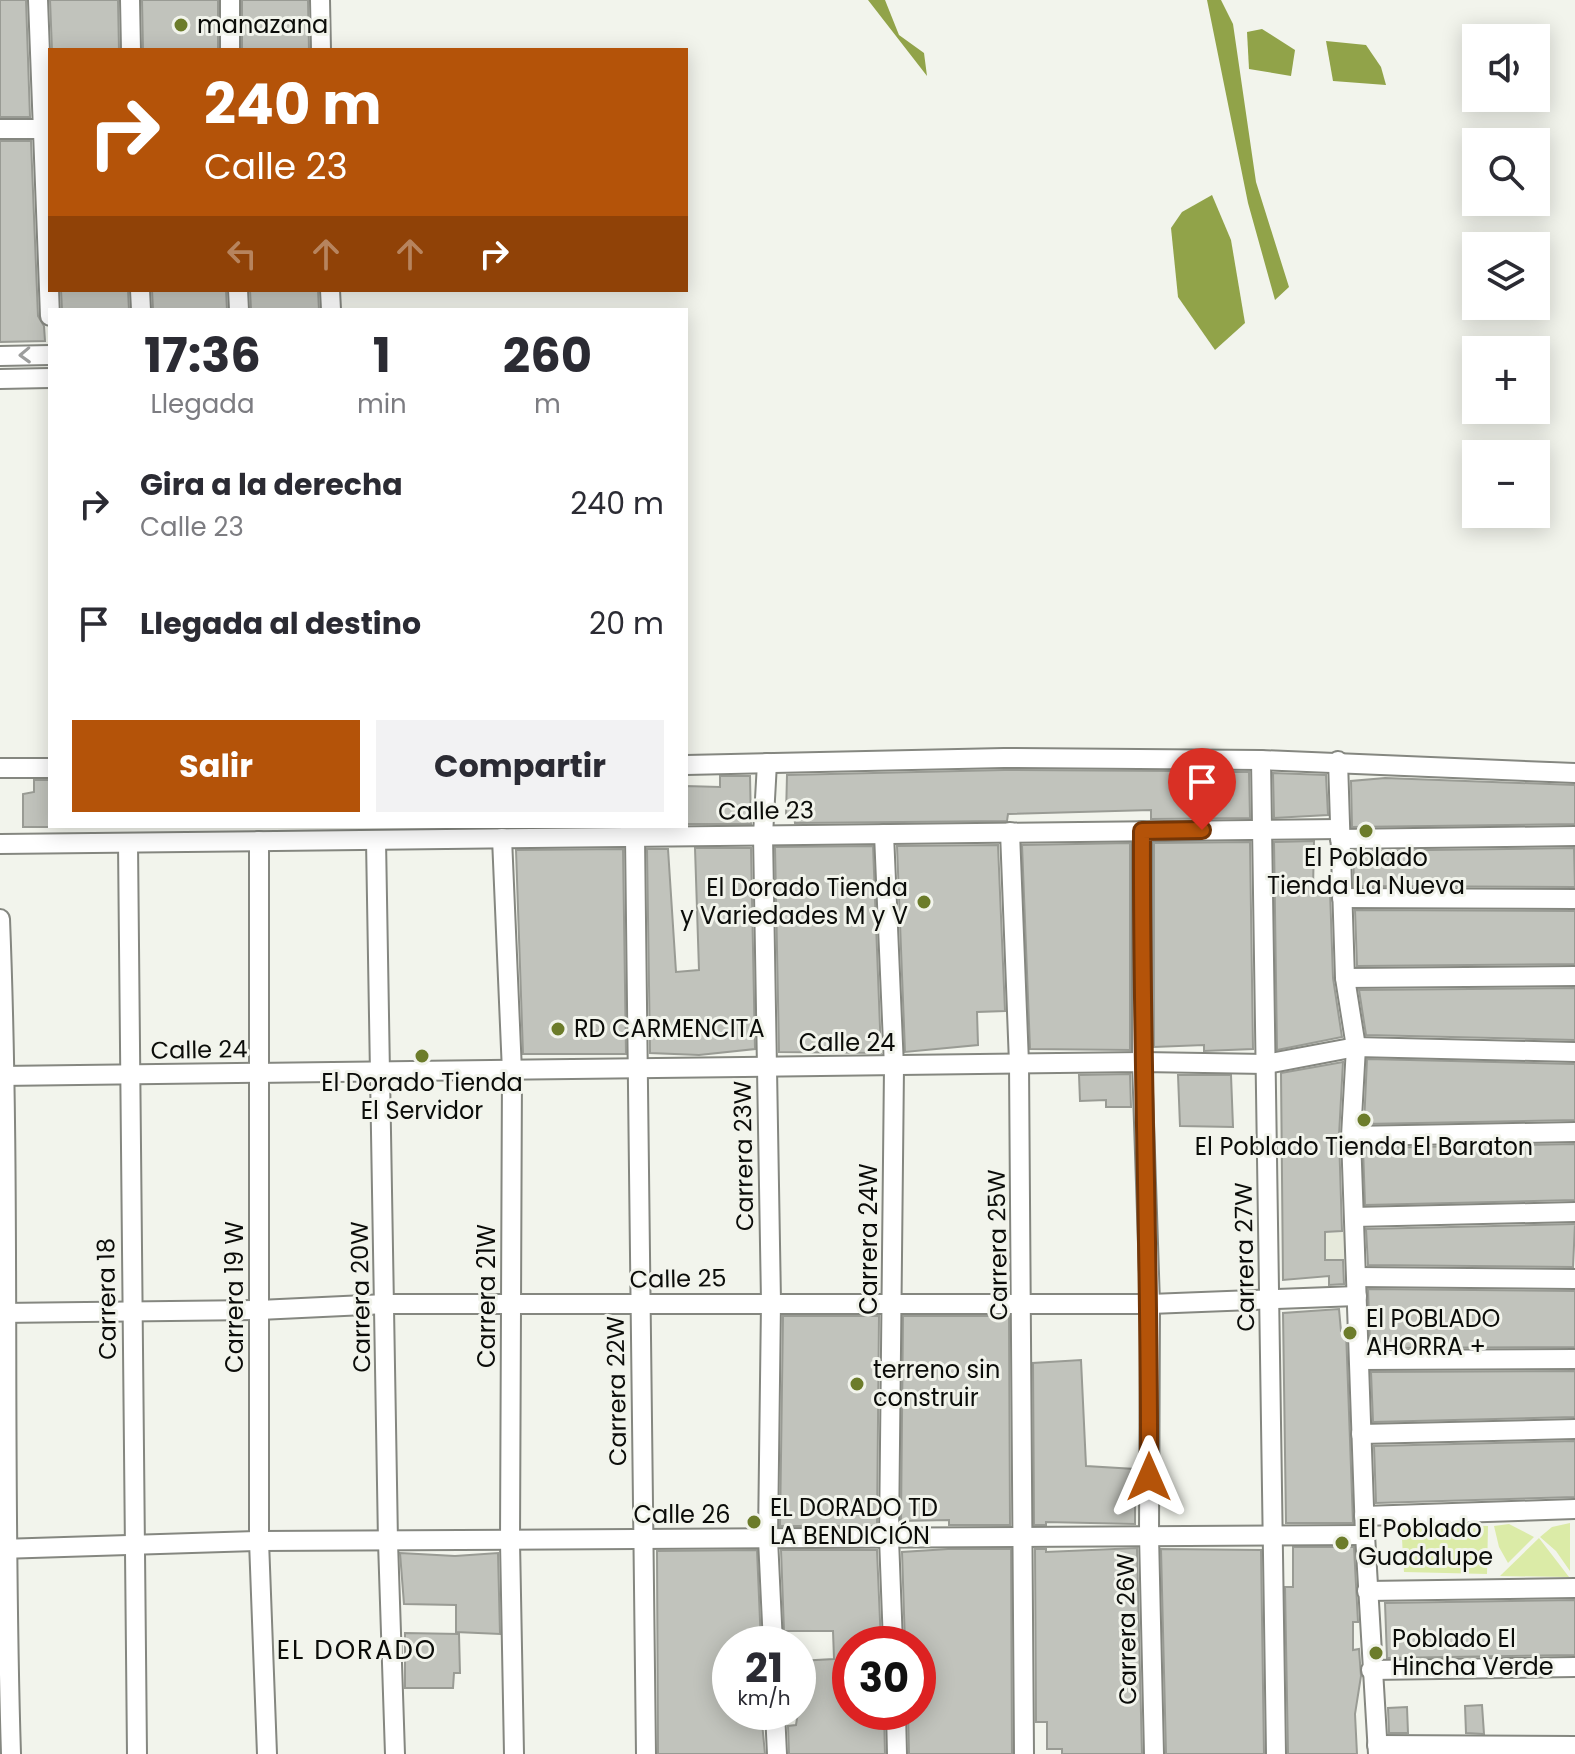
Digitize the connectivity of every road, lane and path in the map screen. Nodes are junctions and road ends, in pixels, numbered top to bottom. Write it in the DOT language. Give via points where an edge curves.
graph roads {
  1 [pos="38,0"];
  2 [pos="130,0"];
  3 [pos="230,0"];
  4 [pos="320,0"];
  5 [pos="131,48"];
  6 [pos="230,48"];
  7 [pos="321,48"];
  8 [pos="0,129"];
  9 [pos="47,130"];
  10 [pos="48,192"];
  11 [pos="48,355"];
  12 [pos="0,356"];
  13 [pos="48,378"];
  14 [pos="0,379"];
  15 [pos="1261,760"];
  16 [pos="1338,761"];
  17 [pos="767,763"];
  18 [pos="688,765"];
  19 [pos="0,768"];
  20 [pos="48,768"];
  21 [pos="1575,773"];
  22 [pos="1262,830"];
  23 [pos="1142,831"];
  24 [pos="1010,832"];
  25 [pos="884,834"];
  26 [pos="1340,834"];
  27 [pos="763,835"];
  28 [pos="1575,836"];
  29 [pos="635,837"];
  30 [pos="502,838"];
  31 [pos="376,840"];
  32 [pos="259,841"];
  33 [pos="128,843"];
  34 [pos="0,844"];
  35 [pos="1342,898"];
  36 [pos="1575,899"];
  37 [pos="0,919"];
  38 [pos="1575,976"];
  39 [pos="1345,978"];
  40 [pos="1356,1047"];
  41 [pos="1575,1052"];
  42 [pos="1142,1062"];
  43 [pos="1019,1063"];
  44 [pos="1266,1064"];
  45 [pos="766,1067"];
  46 [pos="894,1067"];
  47 [pos="638,1070"];
  48 [pos="512,1072"];
  49 [pos="260,1073"];
  50 [pos="383,1074"];
  51 [pos="3,1076"];
  52 [pos="130,1076"];
  53 [pos="1575,1132"];
  54 [pos="1351,1136"];
  55 [pos="1575,1212"];
  56 [pos="1354,1217"];
  57 [pos="1356,1277"];
  58 [pos="1575,1279"];
  59 [pos="1357,1296"];
  60 [pos="1269,1298"];
  61 [pos="771,1302"];
  62 [pos="386,1304"];
  63 [pos="640,1304"];
  64 [pos="893,1304"];
  65 [pos="1023,1304"];
  66 [pos="1150,1304"];
  67 [pos="510,1305"];
  68 [pos="259,1310"];
  69 [pos="131,1311"];
  70 [pos="4,1313"];
  71 [pos="1575,1359"];
  72 [pos="1359,1360"];
  73 [pos="1575,1429"];
  74 [pos="1361,1434"];
  75 [pos="1575,1509"];
  76 [pos="1364,1516"];
  77 [pos="1149,1535"];
  78 [pos="1365,1535"];
  79 [pos="1273,1537"];
  80 [pos="889,1538"];
  81 [pos="643,1539"];
  82 [pos="768,1539"];
  83 [pos="1024,1539"];
  84 [pos="259,1541"];
  85 [pos="388,1542"];
  86 [pos="510,1542"];
  87 [pos="136,1544"];
  88 [pos="2,1549"];
  89 [pos="1575,1588"];
  90 [pos="1367,1591"];
  91 [pos="772,1626"];
  92 [pos="892,1626"];
  93 [pos="1575,1667"];
  94 [pos="1371,1670"];
  95 [pos="776,1730"];
  96 [pos="896,1730"];
  97 [pos="1575,1746"];
  98 [pos="1378,1750"];
  99 [pos="11,1754"];
  100 [pos="137,1754"];
  101 [pos="267,1754"];
  102 [pos="395,1754"];
  103 [pos="514,1754"];
  104 [pos="646,1754"];
  105 [pos="777,1754"];
  106 [pos="897,1754"];
  107 [pos="1024,1754"];
  108 [pos="1154,1754"];
  109 [pos="1276,1754"];
  1 -- 9 [label="street"];
  2 -- 5 [label="street"];
  3 -- 6 [label="street"];
  4 -- 7 [label="street"];
  8 -- 9 [label="street"];
  9 -- 10 [label="street"];
  11 -- 12 [label="street, one-way"];
  13 -- 14 [label="street"];
  15 -- 16 [label="street"];
  15 -- 17 [label="street"];
  15 -- 22 [label="street, Carrera 27W"];
  16 -- 21 [label="street"];
  16 -- 26 [label="street"];
  17 -- 18 [label="street"];
  17 -- 27 [label="street, Carrera 23W"];
  19 -- 20 [label="street"];
  22 -- 23 [label="street, Calle 23"];
  22 -- 26 [label="street, Calle 23"];
  22 -- 44 [label="street, Carrera 27W"];
  23 -- 24 [label="street, Calle 23"];
  23 -- 42 [label="street, Carrera 26W"];
  24 -- 25 [label="street, Calle 23"];
  24 -- 43 [label="street, Carrera 25W"];
  25 -- 27 [label="street, Calle 23"];
  25 -- 46 [label="street, Carrera 24W"];
  26 -- 28 [label="street, Calle 23"];
  26 -- 35 [label="street"];
  27 -- 29 [label="street, Calle 23"];
  27 -- 45 [label="street, Carrera 23W"];
  29 -- 30 [label="street, Calle 23"];
  29 -- 47 [label="street, Carrera 22W"];
  30 -- 31 [label="street, Calle 23"];
  30 -- 48 [label="street, Carrera 21W"];
  31 -- 32 [label="street, Calle 23"];
  31 -- 50 [label="street, Carrera 20W"];
  32 -- 33 [label="street, Calle 23"];
  32 -- 49 [label="street, Carrera 19 W"];
  33 -- 34 [label="street, Calle 23"];
  33 -- 52 [label="street, Carrera 18"];
  35 -- 36 [label="street"];
  35 -- 39 [label="street"];
  37 -- 51 [label="street"];
  38 -- 39 [label="street"];
  39 -- 40 [label="street"];
  40 -- 41 [label="street, Calle 24"];
  40 -- 44 [label="street, Calle 24"];
  40 -- 54 [label="street"];
  42 -- 43 [label="street, Calle 24"];
  42 -- 44 [label="street, Calle 24"];
  42 -- 66 [label="street, Carrera 26W"];
  43 -- 46 [label="street, Calle 24"];
  43 -- 65 [label="street, Carrera 25W"];
  44 -- 60 [label="street, Carrera 27W"];
  45 -- 46 [label="street, Calle 24"];
  45 -- 47 [label="street, Calle 24"];
  45 -- 61 [label="street, Carrera 23W"];
  46 -- 64 [label="street, Carrera 24W"];
  47 -- 48 [label="street, Calle 24"];
  47 -- 63 [label="street, Carrera 22W"];
  48 -- 50 [label="street, Calle 24"];
  48 -- 67 [label="street, Carrera 21W"];
  49 -- 50 [label="street, Calle 24"];
  49 -- 52 [label="street, Calle 24"];
  49 -- 68 [label="street, Carrera 19 W"];
  50 -- 62 [label="street, Carrera 20W"];
  51 -- 52 [label="street, Calle 24"];
  51 -- 70 [label="street"];
  52 -- 69 [label="street, Carrera 18"];
  53 -- 54 [label="street"];
  54 -- 56 [label="street"];
  55 -- 56 [label="street"];
  56 -- 57 [label="street"];
  57 -- 58 [label="street"];
  57 -- 59 [label="street"];
  59 -- 60 [label="street, Calle 25"];
  59 -- 72 [label="street"];
  60 -- 66 [label="street, Calle 25"];
  60 -- 79 [label="street, Carrera 27W"];
  61 -- 63 [label="street, Calle 25"];
  61 -- 64 [label="street, Calle 25"];
  61 -- 82 [label="street, Carrera 23W"];
  62 -- 67 [label="street, Calle 25"];
  62 -- 68 [label="street, Calle 25"];
  62 -- 85 [label="street, Carrera 20W"];
  63 -- 67 [label="street, Calle 25"];
  63 -- 81 [label="street, Carrera 22W"];
  64 -- 65 [label="street, Calle 25"];
  64 -- 80 [label="street, Carrera 24W"];
  65 -- 66 [label="street, Calle 25"];
  65 -- 83 [label="street, Carrera 25W"];
  66 -- 77 [label="street, Carrera 26W"];
  67 -- 86 [label="street, Carrera 21W"];
  68 -- 69 [label="street, Calle 25"];
  68 -- 84 [label="street, Carrera 19 W"];
  69 -- 70 [label="street, Calle 25"];
  69 -- 87 [label="street, Carrera 18"];
  70 -- 88 [label="street"];
  71 -- 72 [label="street"];
  72 -- 74 [label="street"];
  73 -- 74 [label="street"];
  74 -- 76 [label="street"];
  75 -- 76 [label="street"];
  76 -- 78 [label="street"];
  77 -- 79 [label="street, Calle 26"];
  77 -- 83 [label="street, Calle 26"];
  77 -- 108 [label="street, Carrera 26W"];
  78 -- 79 [label="street, Calle 26"];
  78 -- 90 [label="street"];
  79 -- 109 [label="street, Carrera 27W"];
  80 -- 82 [label="street, Calle 26"];
  80 -- 83 [label="street, Calle 26"];
  80 -- 92 [label="street, Carrera 24W"];
  81 -- 82 [label="street, Calle 26"];
  81 -- 86 [label="street, Calle 26"];
  81 -- 104 [label="street, Carrera 22W"];
  82 -- 91 [label="street, Carrera 23W"];
  83 -- 107 [label="street, Carrera 25W"];
  84 -- 85 [label="street, Calle 26"];
  84 -- 87 [label="street, Calle 26"];
  84 -- 101 [label="street, Carrera 19 W"];
  85 -- 86 [label="street, Calle 26"];
  85 -- 102 [label="street, Carrera 20W"];
  86 -- 103 [label="street, Carrera 21W"];
  87 -- 88 [label="street, Calle 26"];
  87 -- 100 [label="street, Carrera 18"];
  88 -- 99 [label="street"];
  89 -- 90 [label="street"];
  90 -- 94 [label="street"];
  93 -- 94 [label="street"];
  94 -- 98 [label="street"];
  95 -- 105 [label="street"];
  96 -- 106 [label="street"];
  97 -- 98 [label="street"];
}
